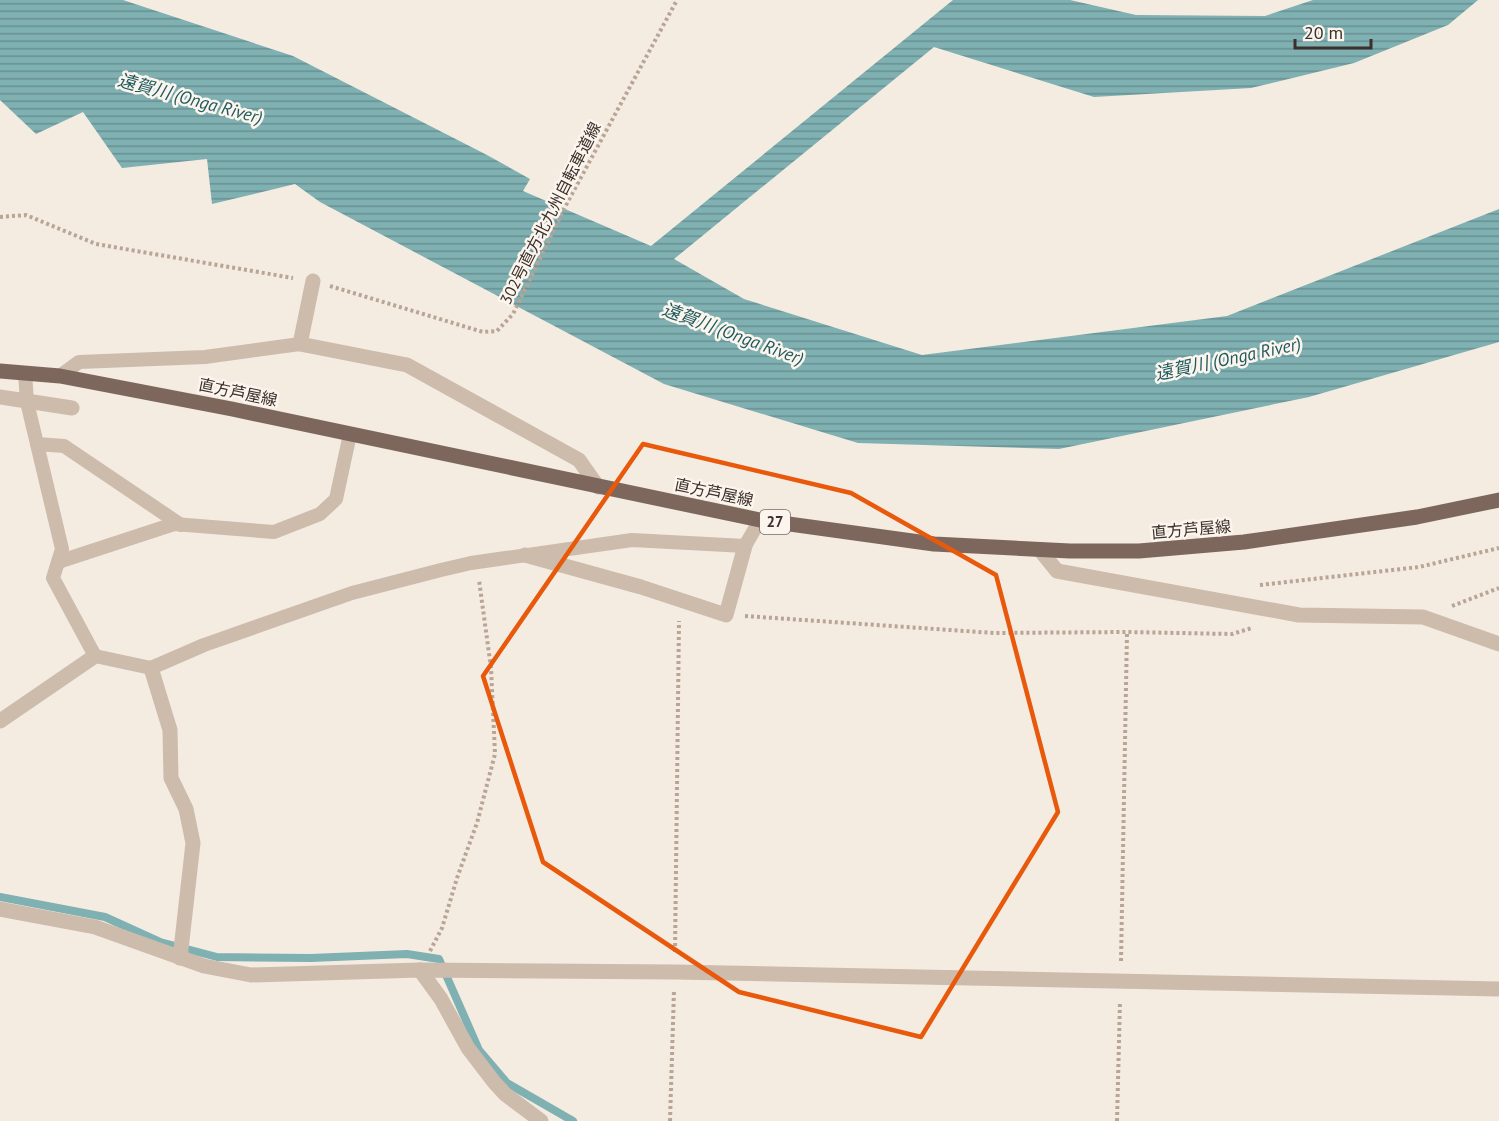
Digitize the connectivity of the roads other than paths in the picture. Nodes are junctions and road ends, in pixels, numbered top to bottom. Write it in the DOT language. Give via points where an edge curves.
graph roads {
  1 [pos="313,281"];
  2 [pos="300,344"];
  3 [pos="0,371"];
  4 [pos="25,373"];
  5 [pos="60,376"];
  6 [pos="0,397"];
  7 [pos="27,402"];
  8 [pos="72,408"];
  9 [pos="350,434"];
  10 [pos="37,444"];
  11 [pos="598,486"];
  12 [pos="1499,500"];
  13 [pos="760,520"];
  14 [pos="181,525"];
  15 [pos="745,546"];
  16 [pos="1040,550"];
  17 [pos="525,555"];
  18 [pos="58,562"];
  19 [pos="1499,644"];
  20 [pos="95,656"];
  21 [pos="151,668"];
  22 [pos="0,721"];
  23 [pos="0,909"];
  24 [pos="180,958"];
  25 [pos="420,970"];
  26 [pos="1499,989"];
  27 [pos="541,1121"];
  1 -- 2 [label="street"];
  2 -- 5 [label="lane" via="205,357 79,362"];
  2 -- 11 [label="street" via="407,365 579,460"];
  3 -- 4 [label="main road, 直方芦屋線 / 27"];
  4 -- 5 [label="main road, 直方芦屋線 / 27"];
  4 -- 7 [label="lane"];
  5 -- 9 [label="main road, 直方芦屋線 / 27"];
  6 -- 7 [label="street"];
  7 -- 8 [label="street"];
  7 -- 10 [label="lane"];
  9 -- 11 [label="main road, 直方芦屋線 / 27"];
  9 -- 14 [label="lane" via="336,499 320,514 274,532"];
  10 -- 14 [label="lane" via="64,446"];
  10 -- 18 [label="lane" via="62,549"];
  11 -- 13 [label="main road, 直方芦屋線 / 27"];
  12 -- 16 [label="main road, 直方芦屋線 / 27" via="1417,517 1244,542 1139,551"];
  13 -- 15 [label="lane"];
  13 -- 16 [label="main road, 直方芦屋線 / 27" via="934,544"];
  14 -- 18 [label="lane"];
  15 -- 17 [label="lane" via="632,540"];
  15 -- 17 [label="street" via="726,615"];
  16 -- 19 [label="street" via="1057,571 1299,615 1424,617"];
  17 -- 21 [label="lane" via="471,563 352,593 204,645"];
  18 -- 20 [label="lane" via="53,578"];
  20 -- 21 [label="lane"];
  20 -- 22 [label="street"];
  21 -- 24 [label="street" via="170,730 171,778 186,809 193,843"];
  23 -- 24 [label="street" via="95,927"];
  24 -- 25 [label="street" via="251,975"];
  25 -- 26 [label="street"];
  25 -- 27 [label="street" via="494,1082"];
}
